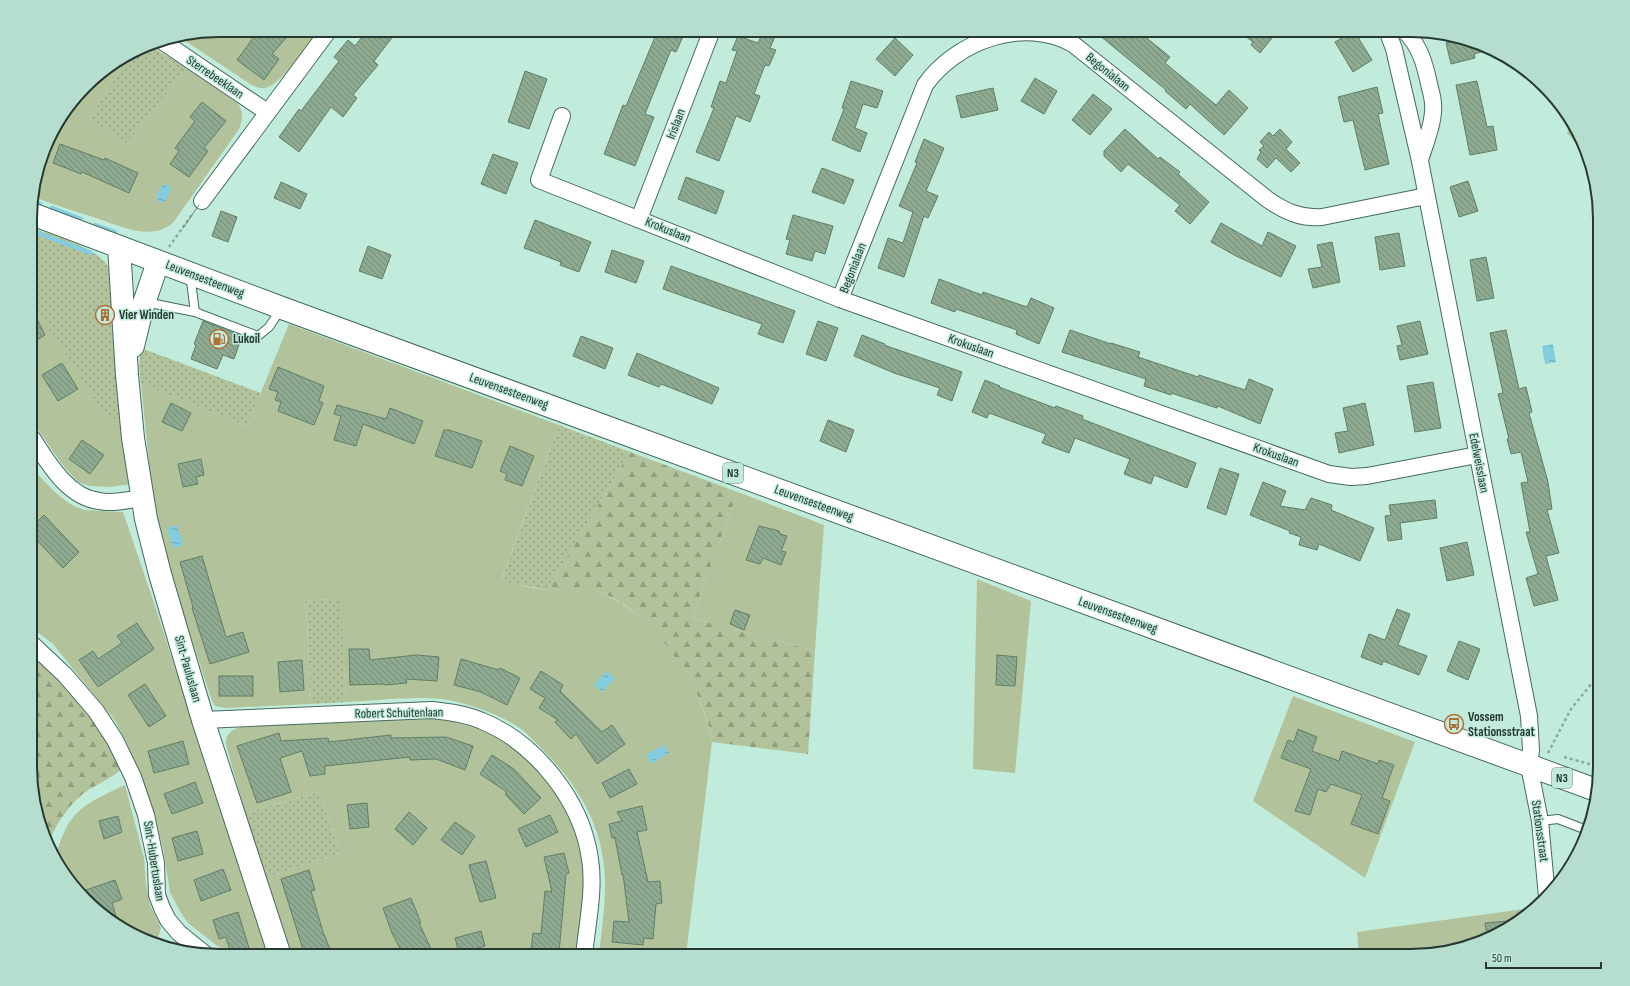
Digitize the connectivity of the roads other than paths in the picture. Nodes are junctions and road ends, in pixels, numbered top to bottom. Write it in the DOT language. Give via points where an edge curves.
graph roads {
  1 [pos="324,37"];
  2 [pos="709,37"];
  3 [pos="999,37"];
  4 [pos="1058,37"];
  5 [pos="1390,37"];
  6 [pos="1410,37"];
  7 [pos="167,45"];
  8 [pos="1425,63"];
  9 [pos="1399,69"];
  10 [pos="1433,102"];
  11 [pos="1407,103"];
  12 [pos="267,112"];
  13 [pos="562,116"];
  14 [pos="1420,161"];
  15 [pos="1426,196"];
  16 [pos="202,202"];
  17 [pos="37,216"];
  18 [pos="639,218"];
  19 [pos="119,247"];
  20 [pos="158,262"];
  21 [pos="190,274"];
  22 [pos="840,299"];
  23 [pos="144,302"];
  24 [pos="282,308"];
  25 [pos="195,312"];
  26 [pos="127,375"];
  27 [pos="37,446"];
  28 [pos="37,454"];
  29 [pos="1477,454"];
  30 [pos="46,459"];
  31 [pos="142,498"];
  32 [pos="37,649"];
  33 [pos="203,720"];
  34 [pos="1537,761"];
  35 [pos="1591,788"];
  36 [pos="1540,821"];
  37 [pos="1582,828"];
  38 [pos="1547,888"];
  39 [pos="196,947"];
  40 [pos="278,949"];
  41 [pos="585,949"];
  1 -- 12 [label="street"];
  2 -- 18 [label="street, Irislaan"];
  3 -- 22 [label="street, Begonialaan" via="960,53 942,66 925,86"];
  4 -- 15 [label="street, Begonialaan" via="1073,44 1267,199 1294,214 1309,218 1322,217"];
  5 -- 9 [label="street, Edelweisslaan"];
  6 -- 8 [label="street, Edelweisslaan" via="1417,45"];
  7 -- 12 [label="street, Sterrebeeklaan"];
  8 -- 9 [label="street" via="1418,58 1410,57 1403,61"];
  8 -- 10 [label="street, Edelweisslaan"];
  9 -- 11 [label="street, Edelweisslaan"];
  10 -- 11 [label="street" via="1428,108 1420,111 1412,109"];
  10 -- 14 [label="street, Edelweisslaan" via="1433,118"];
  11 -- 14 [label="street, Edelweisslaan"];
  12 -- 16 [label="street"];
  13 -- 18 [label="street, Krokuslaan" via="539,180"];
  14 -- 15 [label="street, Edelweisslaan"];
  15 -- 29 [label="street, Edelweisslaan"];
  17 -- 19 [label="main road, Leuvensesteenweg / N3"];
  18 -- 22 [label="street, Krokuslaan"];
  19 -- 20 [label="main road, Leuvensesteenweg / N3"];
  19 -- 26 [label="main road, Sint-Pauluslaan"];
  20 -- 21 [label="main road, Leuvensesteenweg / N3"];
  20 -- 23 [label="main road, Sint-Pauluslaan"];
  21 -- 24 [label="main road, Leuvensesteenweg / N3"];
  21 -- 25 [label="lane"];
  22 -- 29 [label="street, Krokuslaan" via="1329,474 1367,476"];
  23 -- 25 [label="lane"];
  23 -- 26 [label="main road, Sint-Pauluslaan" via="136,326"];
  24 -- 25 [label="lane" via="269,327 258,336"];
  24 -- 34 [label="main road, Leuvensesteenweg / N3"];
  26 -- 31 [label="main road, Sint-Pauluslaan"];
  27 -- 30 [label="street"];
  28 -- 30 [label="street"];
  29 -- 34 [label="street, Edelweisslaan" via="1529,716 1531,750"];
  30 -- 31 [label="street" via="80,495 109,502"];
  31 -- 33 [label="main road, Sint-Pauluslaan" via="160,574"];
  32 -- 39 [label="street, Sint-Hubertuslaan" via="65,675 96,711 115,740 146,815 156,863 157,895 162,908 179,933"];
  33 -- 40 [label="main road, Sint-Pauluslaan"];
  33 -- 41 [label="street, Robert Schuitenlaan" via="432,710 468,716 499,729 530,752 552,775 579,817 586,836 592,880"];
  34 -- 35 [label="main road, Leuvensesteenweg / N3"];
  34 -- 36 [label="street, Stationsstraat"];
  36 -- 37 [label="lane" via="1558,819"];
  36 -- 38 [label="street, Stationsstraat"];
}
